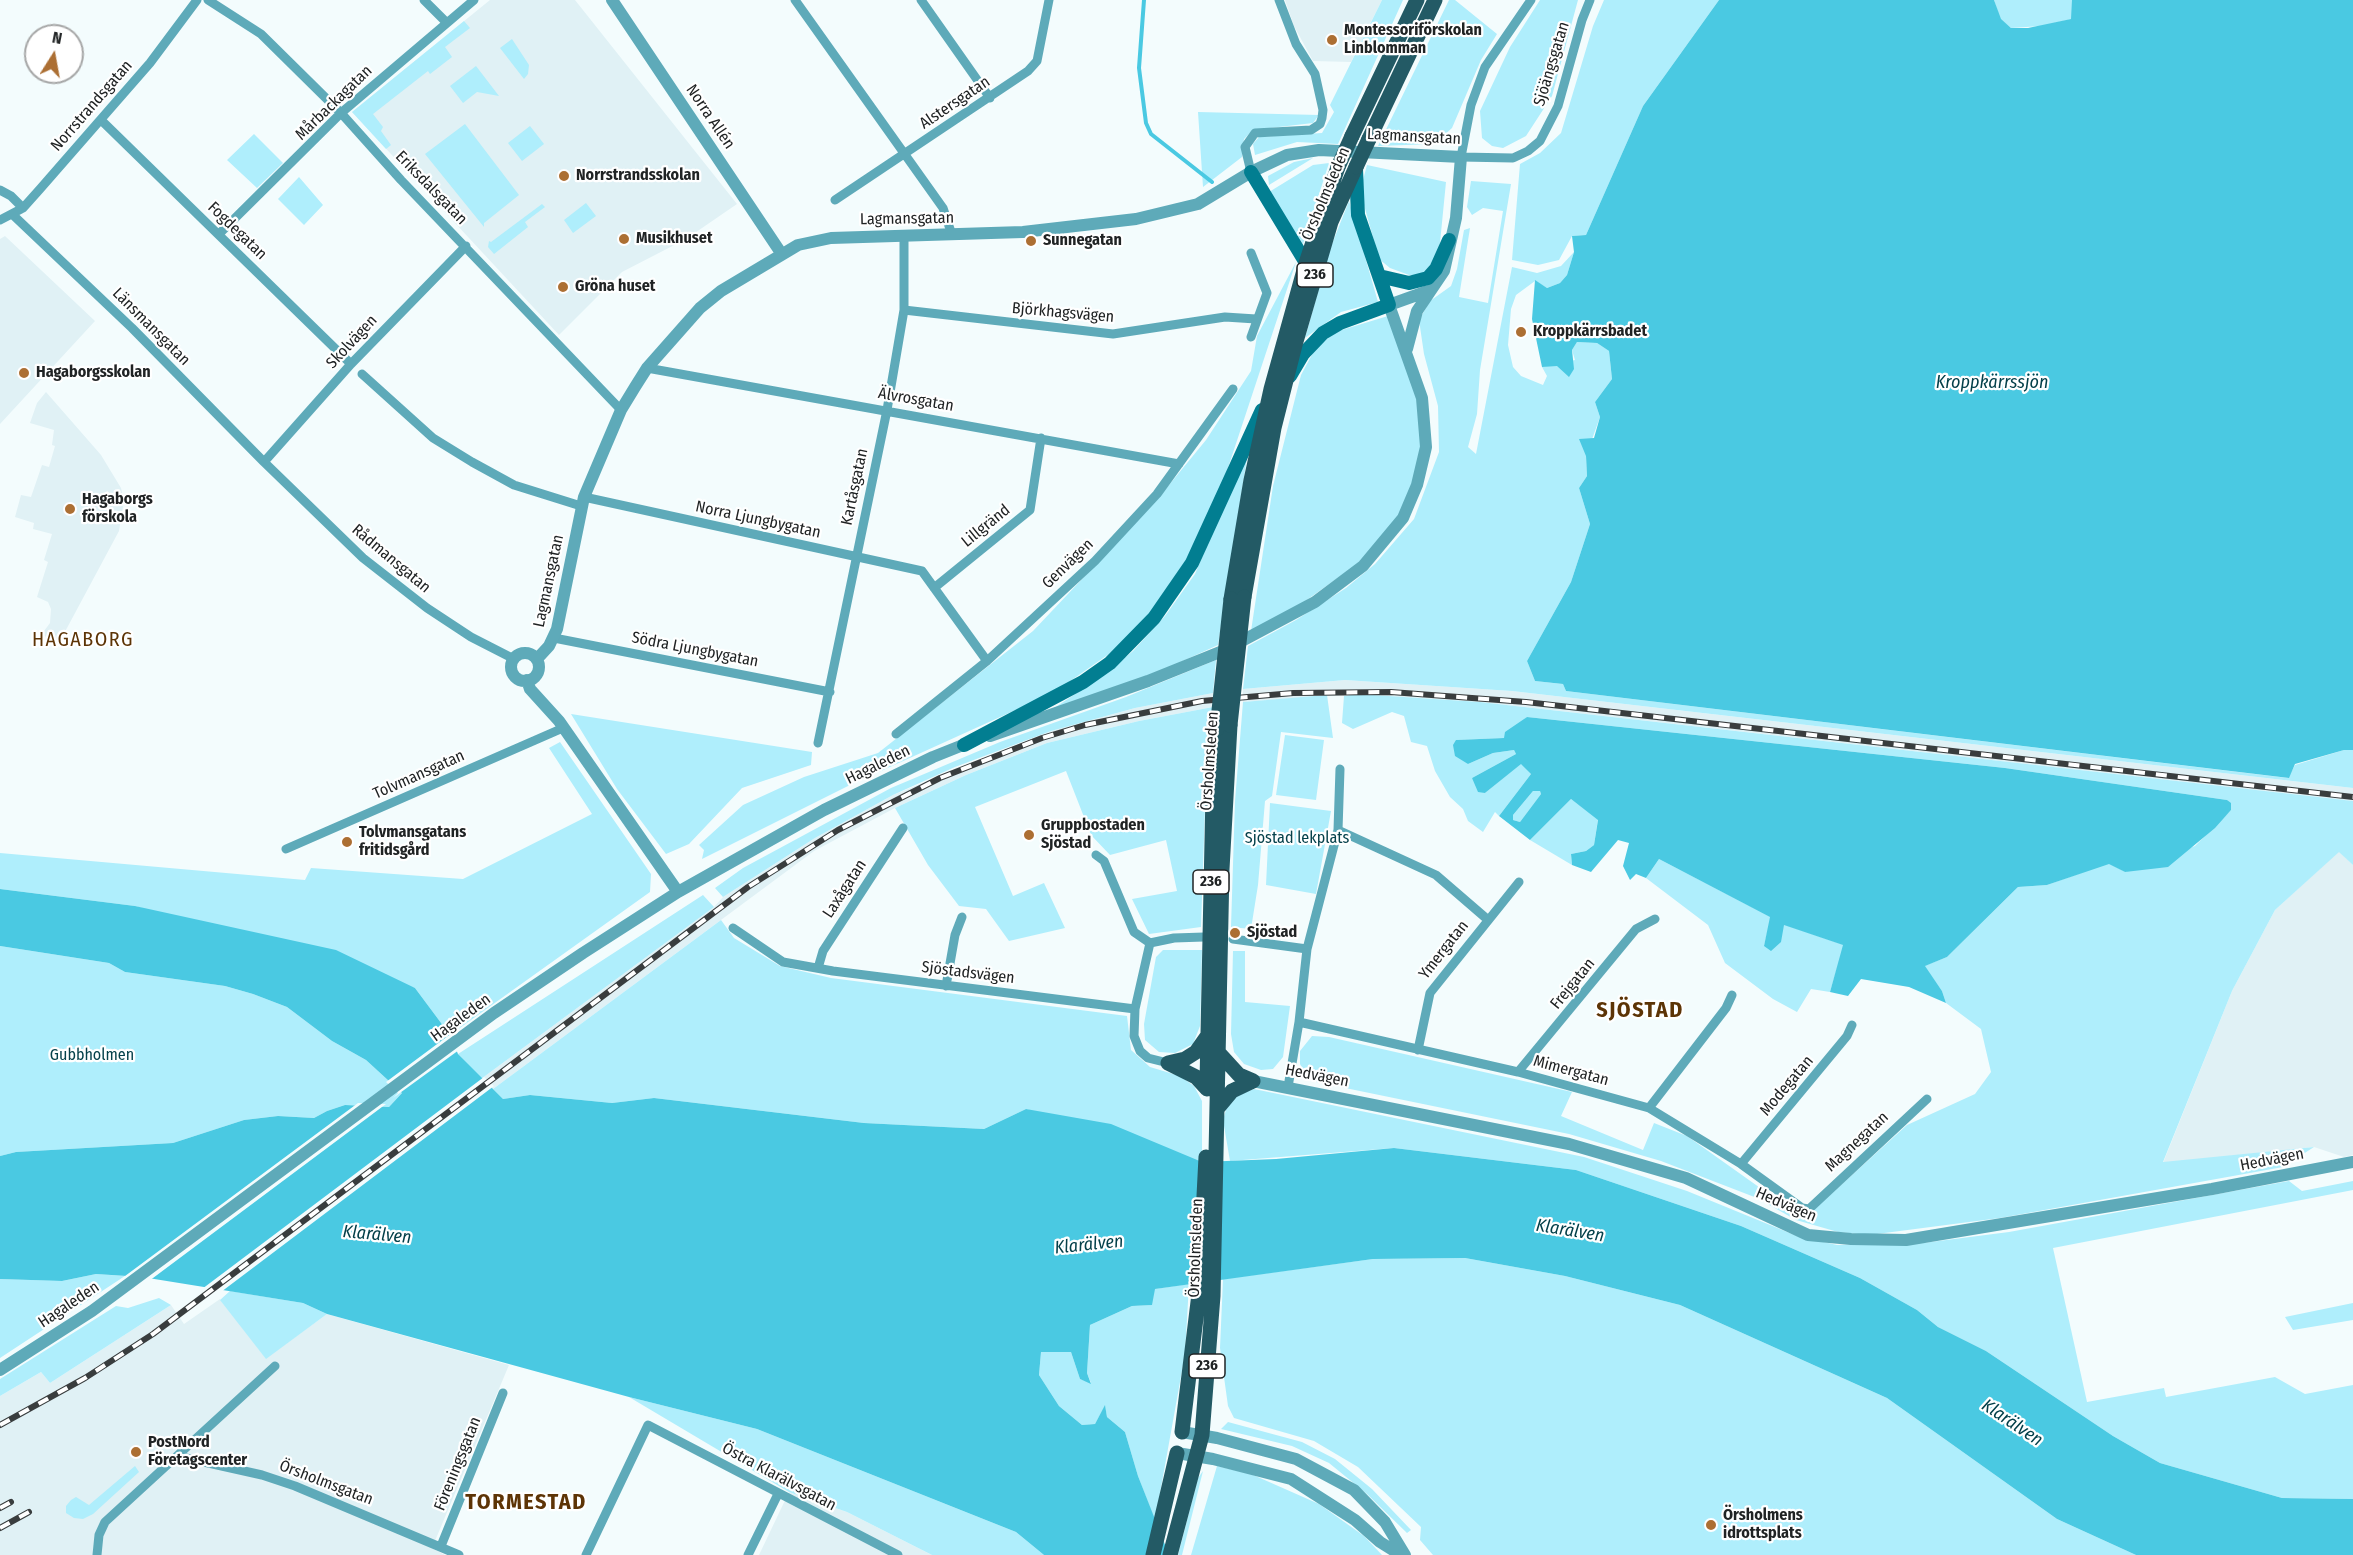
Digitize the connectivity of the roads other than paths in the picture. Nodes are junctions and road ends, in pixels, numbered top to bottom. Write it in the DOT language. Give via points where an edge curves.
graph roads {
  1 [pos="197,0"];
  2 [pos="208,0"];
  3 [pos="424,0"];
  4 [pos="474,0"];
  5 [pos="612,0"];
  6 [pos="795,0"];
  7 [pos="921,0"];
  8 [pos="1049,0"];
  9 [pos="1279,0"];
  10 [pos="1417,0"];
  11 [pos="1435,0"];
  12 [pos="1531,0"];
  13 [pos="1590,0"];
  14 [pos="446,22"];
  15 [pos="990,98"];
  16 [pos="341,113"];
  17 [pos="101,120"];
  18 [pos="906,154"];
  19 [pos="1461,157"];
  20 [pos="1513,158"];
  21 [pos="1356,167"];
  22 [pos="1251,172"];
  23 [pos="0,190"];
  24 [pos="835,200"];
  25 [pos="23,208"];
  26 [pos="13,215"];
  27 [pos="0,220"];
  28 [pos="219,234"];
  29 [pos="904,235"];
  30 [pos="952,235"];
  31 [pos="1449,240"];
  32 [pos="466,246"];
  33 [pos="781,253"];
  34 [pos="1251,253"];
  35 [pos="1306,263"];
  36 [pos="1379,276"];
  37 [pos="1428,291"];
  38 [pos="1389,305"];
  39 [pos="903,310"];
  40 [pos="1256,319"];
  41 [pos="1251,337"];
  42 [pos="1407,349"];
  43 [pos="351,364"];
  44 [pos="647,368"];
  45 [pos="362,374"];
  46 [pos="1278,387"];
  47 [pos="1233,389"];
  48 [pos="621,410"];
  49 [pos="886,410"];
  50 [pos="1041,438"];
  51 [pos="264,462"];
  52 [pos="1179,464"];
  53 [pos="583,502"];
  54 [pos="856,557"];
  55 [pos="933,588"];
  56 [pos="554,638"];
  57 [pos="537,658"];
  58 [pos="514,659"];
  59 [pos="987,662"];
  60 [pos="527,680"];
  61 [pos="830,692"];
  62 [pos="1223,727"];
  63 [pos="563,728"];
  64 [pos="896,734"];
  65 [pos="818,743"];
  66 [pos="964,745"];
  67 [pos="1340,769"];
  68 [pos="903,828"];
  69 [pos="1338,830"];
  70 [pos="286,849"];
  71 [pos="1096,855"];
  72 [pos="1519,882"];
  73 [pos="678,892"];
  74 [pos="962,917"];
  75 [pos="1487,919"];
  76 [pos="1655,919"];
  77 [pos="733,928"];
  78 [pos="1204,937"];
  79 [pos="1233,939"];
  80 [pos="1150,943"];
  81 [pos="1307,949"];
  82 [pos="818,968"];
  83 [pos="946,986"];
  84 [pos="1732,995"];
  85 [pos="1135,1009"];
  86 [pos="1299,1022"];
  87 [pos="1852,1025"];
  88 [pos="1208,1035"];
  89 [pos="1418,1050"];
  90 [pos="1218,1052"];
  91 [pos="1168,1063"];
  92 [pos="1518,1072"];
  93 [pos="1253,1081"];
  94 [pos="1288,1087"];
  95 [pos="1207,1089"];
  96 [pos="1926,1099"];
  97 [pos="1649,1108"];
  98 [pos="1217,1109"];
  99 [pos="1212,1143"];
  100 [pos="2353,1162"];
  101 [pos="1741,1164"];
  102 [pos="1809,1209"];
  103 [pos="1206,1295"];
  104 [pos="275,1366"];
  105 [pos="2,1368"];
  106 [pos="503,1393"];
  107 [pos="1182,1432"];
  108 [pos="1202,1435"];
  109 [pos="1177,1453"];
  110 [pos="177,1456"];
  111 [pos="1197,1456"];
  112 [pos="778,1494"];
  113 [pos="441,1546"];
  114 [pos="97,1555"];
  115 [pos="459,1555"];
  116 [pos="586,1555"];
  117 [pos="748,1555"];
  118 [pos="898,1555"];
  119 [pos="1154,1555"];
  120 [pos="1170,1555"];
  121 [pos="1403,1555"];
  1 -- 17 [label="street, Norrstrandsgatan"];
  2 -- 16 [label="street, Eriksdalsgatan" via="261,34"];
  3 -- 14 [label="street"];
  4 -- 14 [label="street, Mårbackagatan"];
  5 -- 33 [label="street, Norra Allén"];
  6 -- 18 [label="street"];
  7 -- 15 [label="street"];
  8 -- 15 [label="street, Alstersgatan" via="1037,61"];
  9 -- 22 [label="street" via="1296,44 1315,74 1322,118 1311,130 1255,133 1245,147"];
  10 -- 35 [label="main road, Örsholmsleden / 236, bridge" via="1338,168"];
  11 -- 21 [label="main road, Örsholmsleden / 236, bridge"];
  12 -- 19 [label="street" via="1485,67 1471,105"];
  13 -- 20 [label="street, Sjöängsgatan" via="1558,106 1540,141"];
  14 -- 16 [label="street, Mårbackagatan"];
  15 -- 18 [label="street, Alstersgatan"];
  16 -- 28 [label="street, Mårbackagatan"];
  16 -- 32 [label="street, Eriksdalsgatan"];
  17 -- 25 [label="street, Norrstrandsgatan"];
  17 -- 28 [label="street, Fogdegatan"];
  18 -- 24 [label="street, Alstersgatan"];
  18 -- 30 [label="street" via="943,208"];
  19 -- 20 [label="street, Lagmansgatan"];
  19 -- 22 [label="street, Lagmansgatan" via="1320,150 1287,156"];
  19 -- 31 [label="street" via="1456,218"];
  21 -- 36 [label="main road" via="1358,215"];
  21 -- 46 [label="main road, Örsholmsleden / 236" via="1331,222"];
  22 -- 30 [label="street, Lagmansgatan" via="1198,204 1166,213 1083,226"];
  22 -- 35 [label="main road"];
  23 -- 25 [label="street"];
  25 -- 26 [label="street, Norrstrandsgatan"];
  26 -- 27 [label="street, Norrstrandsgatan"];
  26 -- 51 [label="street, Länsmansgatan"];
  28 -- 43 [label="street, Fogdegatan"];
  29 -- 30 [label="street, Lagmansgatan"];
  29 -- 33 [label="street, Lagmansgatan" via="816,240"];
  29 -- 39 [label="street, Kartåsgatan"];
  31 -- 36 [label="main road" via="1428,278 1409,283"];
  31 -- 37 [label="street" via="1444,271"];
  32 -- 43 [label="street, Skolvägen"];
  32 -- 48 [label="street, Eriksdalsgatan"];
  33 -- 44 [label="street, Lagmansgatan" via="700,308"];
  34 -- 40 [label="street" via="1267,293"];
  35 -- 46 [label="main road, Örsholmsleden / 236"];
  36 -- 38 [label="main road"];
  37 -- 38 [label="street"];
  37 -- 42 [label="street" via="1413,321"];
  38 -- 42 [label="street, Hagaleden"];
  38 -- 46 [label="main road" via="1323,333"];
  39 -- 40 [label="street, Björkhagsvägen" via="1113,334 1225,317"];
  39 -- 49 [label="street, Kartåsgatan"];
  40 -- 41 [label="street"];
  42 -- 66 [label="street, Hagaleden" via="1425,417 1423,466 1403,518 1363,566 1315,602 1225,650"];
  43 -- 51 [label="street, Skolvägen"];
  44 -- 48 [label="street, Lagmansgatan"];
  44 -- 49 [label="street, Älvrosgatan"];
  45 -- 53 [label="street" via="433,438 472,462 514,484"];
  46 -- 62 [label="main road, Örsholmsleden / 236, bridge" via="1251,480"];
  46 -- 66 [label="main road" via="1192,563 1154,618 1110,663 1083,682"];
  47 -- 52 [label="street, Genvägen"];
  48 -- 53 [label="street, Lagmansgatan"];
  49 -- 50 [label="street, Älvrosgatan"];
  49 -- 54 [label="street, Kartåsgatan"];
  50 -- 52 [label="street, Älvrosgatan"];
  50 -- 55 [label="street, Lillgränd" via="1030,510"];
  51 -- 58 [label="street, Rådmansgatan" via="363,558 471,637"];
  52 -- 59 [label="street, Genvägen" via="1157,494 1095,561"];
  53 -- 54 [label="street, Norra Ljungbygatan"];
  53 -- 56 [label="street, Lagmansgatan"];
  54 -- 55 [label="street, Norra Ljungbygatan" via="922,571"];
  54 -- 61 [label="street, Kartåsgatan"];
  55 -- 59 [label="street, Norra Ljungbygatan"];
  56 -- 57 [label="street, Lagmansgatan"];
  56 -- 61 [label="street, Södra Ljungbygatan"];
  57 -- 58 [label="street" via="525,653"];
  57 -- 60 [label="street, Lagmansgatan" via="538,671"];
  58 -- 60 [label="street" via="514,675"];
  59 -- 64 [label="street, Genvägen"];
  60 -- 63 [label="street"];
  61 -- 65 [label="street, Kartåsgatan"];
  62 -- 88 [label="main road, Örsholmsleden / 236" via="1213,793"];
  62 -- 90 [label="main road, Örsholmsleden / 236"];
  63 -- 70 [label="street, Tolvmansgatan"];
  63 -- 73 [label="street"];
  66 -- 73 [label="street, Hagaleden" via="824,810"];
  67 -- 69 [label="street"];
  68 -- 82 [label="street, Laxågatan" via="823,951"];
  69 -- 75 [label="street" via="1436,875"];
  69 -- 81 [label="street"];
  71 -- 80 [label="street" via="1104,861 1134,932"];
  72 -- 75 [label="street, Ymergatan"];
  73 -- 105 [label="street, Hagaleden" via="494,1013 92,1311"];
  74 -- 83 [label="street"];
  75 -- 89 [label="street, Ymergatan" via="1430,993"];
  76 -- 92 [label="street, Frejgatan" via="1636,929"];
  77 -- 82 [label="street, Sjöstadsvägen" via="783,962"];
  78 -- 80 [label="street"];
  79 -- 81 [label="street"];
  80 -- 85 [label="street"];
  81 -- 86 [label="street"];
  82 -- 83 [label="street, Sjöstadsvägen"];
  83 -- 85 [label="street, Sjöstadsvägen"];
  84 -- 97 [label="street"];
  85 -- 91 [label="street" via="1134,1036 1140,1051 1148,1058"];
  86 -- 89 [label="street, Mimergatan"];
  86 -- 94 [label="street"];
  87 -- 101 [label="street, Modegatan"];
  88 -- 91 [label="main road" via="1196,1052"];
  88 -- 95 [label="main road, Örsholmsleden / 236"];
  89 -- 92 [label="street, Mimergatan"];
  90 -- 93 [label="main road" via="1239,1075"];
  90 -- 98 [label="main road, Örsholmsleden / 236"];
  91 -- 95 [label="main road" via="1196,1077"];
  92 -- 97 [label="street, Mimergatan"];
  93 -- 94 [label="street, Hedvägen"];
  93 -- 98 [label="main road" via="1232,1091"];
  94 -- 100 [label="street, Hedvägen" via="1569,1144 1686,1178 1808,1235 1851,1239 1906,1240"];
  95 -- 99 [label="main road, Örsholmsleden / 236"];
  96 -- 102 [label="street, Magnegatan"];
  97 -- 101 [label="street, Mimergatan"];
  98 -- 99 [label="main road, Örsholmsleden / 236"];
  99 -- 103 [label="main road, Örsholmsleden / 236"];
  101 -- 102 [label="street, Mimergatan" via="1802,1208"];
  103 -- 107 [label="main road, Örsholmsleden / 236"];
  103 -- 108 [label="main road, Örsholmsleden / 236"];
  104 -- 110 [label="street"];
  106 -- 113 [label="street, Föreningsgatan"];
  107 -- 108 [label="street"];
  107 -- 109 [label="main road, Örsholmsleden / 236"];
  108 -- 111 [label="main road, Örsholmsleden / 236"];
  108 -- 121 [label="street" via="1296,1459 1354,1490 1385,1522"];
  109 -- 111 [label="street"];
  109 -- 119 [label="main road, Örsholmsleden / 236"];
  110 -- 113 [label="street, Örsholmsgatan" via="262,1475"];
  110 -- 114 [label="street" via="105,1522"];
  111 -- 120 [label="main road, Örsholmsleden / 236"];
  111 -- 121 [label="street" via="1291,1479"];
  112 -- 116 [label="street, Östra Klarälvsgatan" via="648,1425"];
  112 -- 117 [label="street"];
  112 -- 118 [label="street, Östra Klarälvsgatan"];
  113 -- 115 [label="street, Örsholmsgatan"];
}
